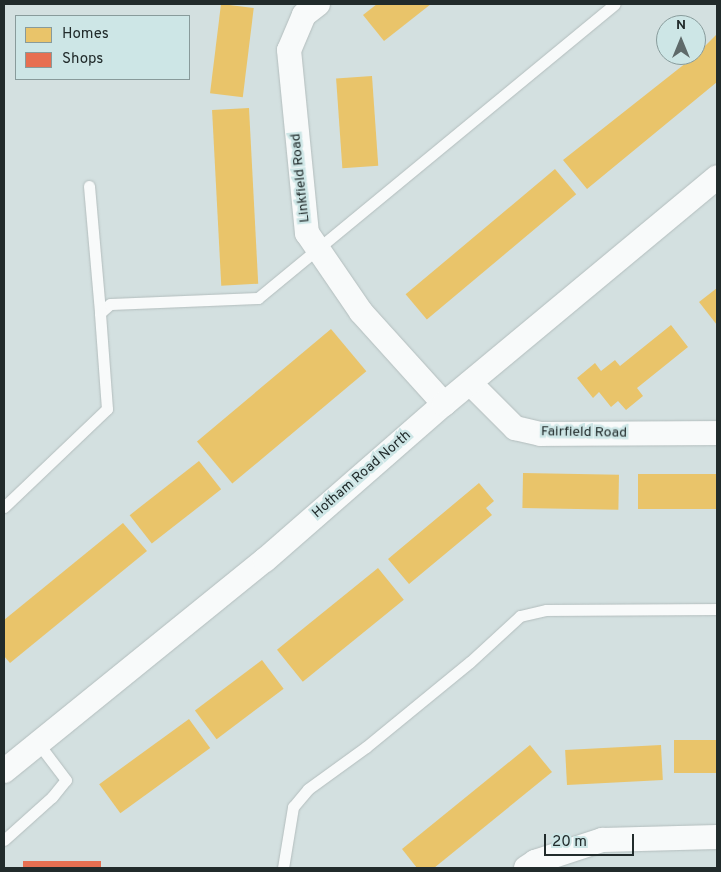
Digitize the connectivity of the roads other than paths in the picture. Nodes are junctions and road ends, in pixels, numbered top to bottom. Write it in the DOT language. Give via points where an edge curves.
graph roads {
  1 [pos="318,4"];
  2 [pos="615,4"];
  3 [pos="717,177"];
  4 [pos="89,186"];
  5 [pos="317,248"];
  6 [pos="100,313"];
  7 [pos="470,383"];
  8 [pos="444,404"];
  9 [pos="717,433"];
  10 [pos="4,507"];
  11 [pos="717,609"];
  12 [pos="38,743"];
  13 [pos="4,771"];
  14 [pos="717,837"];
  15 [pos="4,840"];
  16 [pos="283,868"];
  17 [pos="526,868"];
  1 -- 5 [label="street, Linkfield Road" via="304,15 289,50 300,188 307,233"];
  2 -- 5 [label="lane"];
  3 -- 7 [label="street, Hotham Road North"];
  4 -- 6 [label="lane"];
  5 -- 6 [label="lane" via="258,298 110,304"];
  5 -- 8 [label="street, Linkfield Road" via="361,312"];
  6 -- 10 [label="lane" via="107,409"];
  7 -- 8 [label="street, Hotham Road North"];
  7 -- 9 [label="street, Fairfield Road" via="515,428 541,434"];
  8 -- 12 [label="street, Hotham Road North" via="265,560"];
  11 -- 16 [label="lane" via="546,610 520,616 470,662 366,747 308,789 293,807"];
  12 -- 13 [label="street, Hotham Road North"];
  12 -- 15 [label="lane" via="66,780"];
  14 -- 17 [label="street" via="602,840 535,862"];
}
